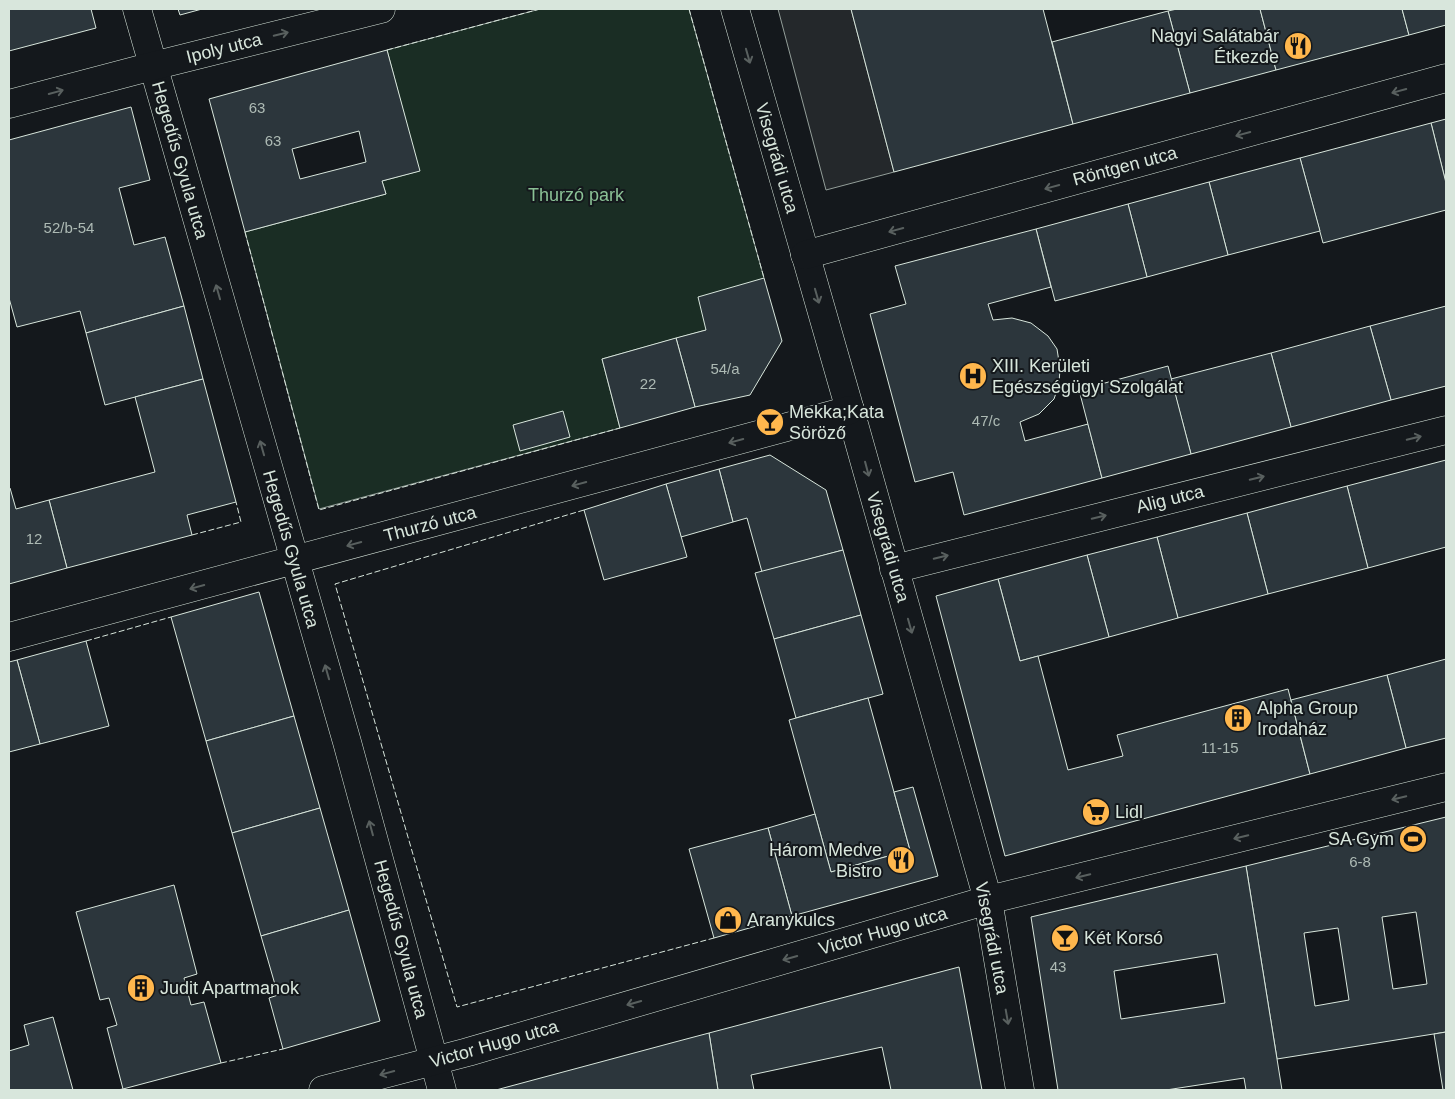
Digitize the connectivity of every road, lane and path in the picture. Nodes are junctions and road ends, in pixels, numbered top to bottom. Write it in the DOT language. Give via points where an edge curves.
graph roads {
  1 [pos="137,9"];
  2 [pos="381,9"];
  3 [pos="735,9"];
  4 [pos="153,66"];
  5 [pos="1446,78"];
  6 [pos="9,104"];
  7 [pos="805,255"];
  8 [pos="850,410"];
  9 [pos="1446,430"];
  10 [pos="294,561"];
  11 [pos="894,569"];
  12 [pos="9,636"];
  13 [pos="1446,787"];
  14 [pos="988,900"];
  15 [pos="434,1061"];
  16 [pos="323,1090"];
  17 [pos="442,1090"];
  18 [pos="1020,1090"];
  1 -- 4 [label="street, Hegedűs Gyula utca"];
  4 -- 2 [label="street, Ipoly utca, one-way"];
  3 -- 7 [label="street, Visegrádi utca, one-way"];
  6 -- 4 [label="street, Ipoly utca, one-way"];
  10 -- 4 [label="street, Hegedűs Gyula utca, one-way"];
  5 -- 7 [label="street, Röntgen utca, one-way"];
  7 -- 8 [label="street, Visegrádi utca, one-way"];
  8 -- 10 [label="street, Thurzó utca, one-way"];
  8 -- 11 [label="street, Visegrádi utca, one-way"];
  11 -- 9 [label="street, Alig utca, one-way"];
  10 -- 12 [label="street, Thurzó utca, one-way"];
  15 -- 10 [label="street, Hegedűs Gyula utca, one-way" via="351,755"];
  11 -- 14 [label="street, Visegrádi utca, one-way"];
  13 -- 14 [label="street, Victor Hugo utca, one-way"];
  14 -- 15 [label="street, Victor Hugo utca, one-way"];
  14 -- 18 [label="street, Visegrádi utca, one-way"];
  15 -- 16 [label="street, Victor Hugo utca, one-way"];
  15 -- 17 [label="street, Hegedűs Gyula utca"];
}
